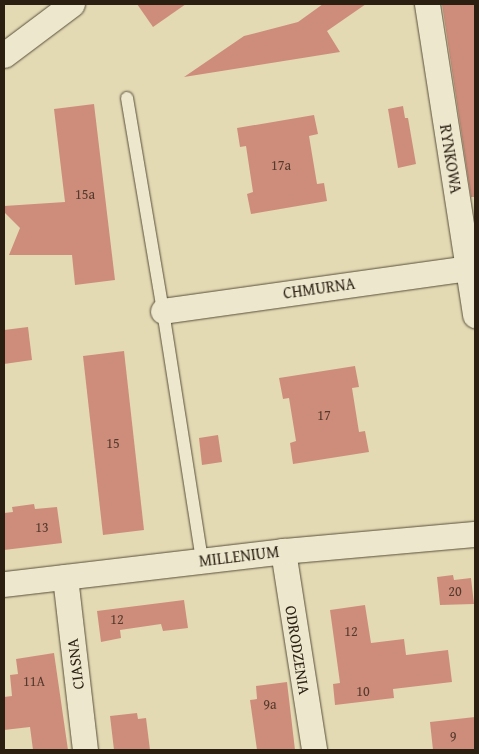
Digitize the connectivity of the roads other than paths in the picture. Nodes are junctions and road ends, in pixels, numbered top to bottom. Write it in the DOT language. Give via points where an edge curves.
graph roads {
  1 [pos="72,4"];
  2 [pos="427,4"];
  3 [pos="4,55"];
  4 [pos="127,98"];
  5 [pos="471,267"];
  6 [pos="163,311"];
  7 [pos="475,315"];
  8 [pos="475,534"];
  9 [pos="282,551"];
  10 [pos="202,561"];
  11 [pos="65,577"];
  12 [pos="4,584"];
  13 [pos="85,750"];
  14 [pos="314,750"];
  1 -- 3 [label="street"];
  2 -- 5 [label="street, RYNKOWA"];
  4 -- 6 [label="lane"];
  5 -- 6 [label="street, CHMURNA"];
  5 -- 7 [label="street, RYNKOWA"];
  6 -- 10 [label="lane"];
  8 -- 9 [label="street, MILLENIUM"];
  9 -- 10 [label="street, MILLENIUM"];
  9 -- 14 [label="street, ODRODZENIA"];
  10 -- 11 [label="street, MILLENIUM"];
  11 -- 12 [label="street, MILLENIUM"];
  11 -- 13 [label="street, CIASNA"];
}
